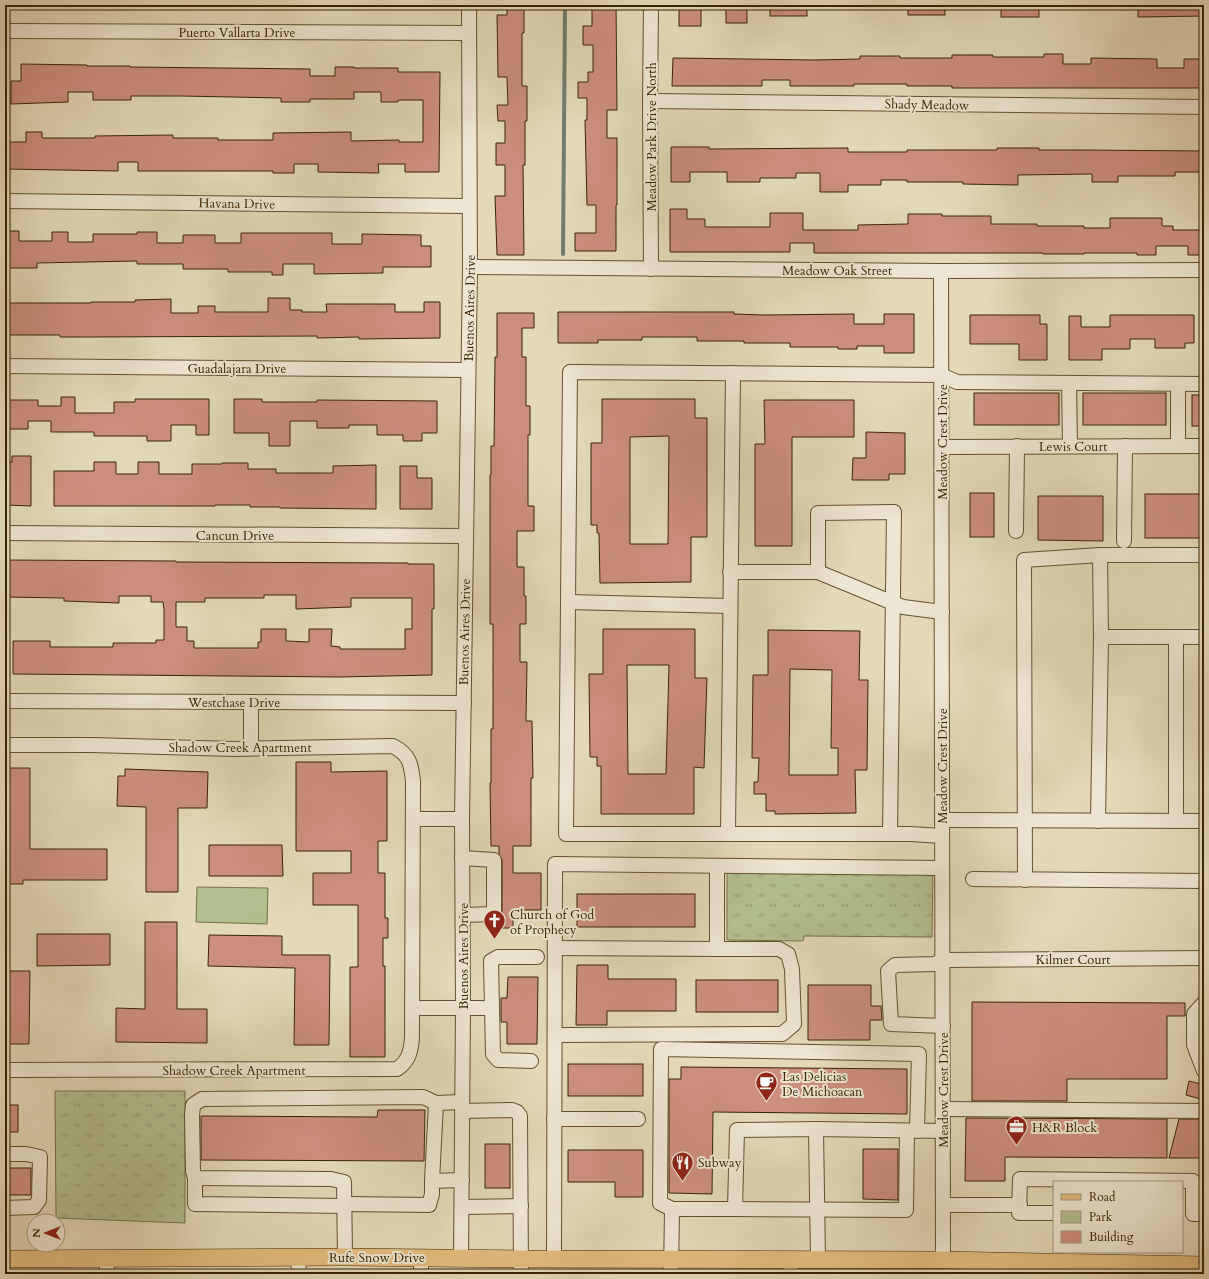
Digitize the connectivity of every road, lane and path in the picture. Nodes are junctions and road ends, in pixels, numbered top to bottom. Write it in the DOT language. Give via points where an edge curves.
graph roads {
  1 [pos="470,5"];
  2 [pos="651,5"];
  3 [pos="5,32"];
  4 [pos="469,34"];
  5 [pos="650,101"];
  6 [pos="1204,106"];
  7 [pos="5,201"];
  8 [pos="469,206"];
  9 [pos="470,266"];
  10 [pos="652,269"];
  11 [pos="1204,270"];
  12 [pos="941,271"];
  13 [pos="5,366"];
  14 [pos="468,370"];
  15 [pos="733,373"];
  16 [pos="941,375"];
  17 [pos="1069,383"];
  18 [pos="1178,384"];
  19 [pos="1204,384"];
  20 [pos="1017,446"];
  21 [pos="1070,446"];
  22 [pos="1125,446"];
  23 [pos="1178,446"];
  24 [pos="1204,446"];
  25 [pos="942,447"];
  26 [pos="1016,532"];
  27 [pos="5,533"];
  28 [pos="465,536"];
  29 [pos="1124,542"];
  30 [pos="1100,555"];
  31 [pos="1204,555"];
  32 [pos="730,572"];
  33 [pos="818,572"];
  34 [pos="568,602"];
  35 [pos="893,603"];
  36 [pos="730,606"];
  37 [pos="942,612"];
  38 [pos="1101,637"];
  39 [pos="1176,637"];
  40 [pos="1204,637"];
  41 [pos="5,701"];
  42 [pos="251,702"];
  43 [pos="464,703"];
  44 [pos="5,745"];
  45 [pos="251,748"];
  46 [pos="462,819"];
  47 [pos="413,820"];
  48 [pos="942,820"];
  49 [pos="1024,820"];
  50 [pos="1098,821"];
  51 [pos="1176,821"];
  52 [pos="1204,821"];
  53 [pos="728,834"];
  54 [pos="890,834"];
  55 [pos="942,836"];
  56 [pos="462,858"];
  57 [pos="717,866"];
  58 [pos="942,868"];
  59 [pos="973,879"];
  60 [pos="1025,880"];
  61 [pos="1204,881"];
  62 [pos="463,915"];
  63 [pos="555,948"];
  64 [pos="717,949"];
  65 [pos="537,957"];
  66 [pos="1204,958"];
  67 [pos="943,960"];
  68 [pos="1204,1004"];
  69 [pos="412,1008"];
  70 [pos="463,1008"];
  71 [pos="491,1008"];
  72 [pos="943,1026"];
  73 [pos="555,1035"];
  74 [pos="531,1061"];
  75 [pos="5,1070"];
  76 [pos="1204,1071"];
  77 [pos="436,1103"];
  78 [pos="462,1107"];
  79 [pos="943,1109"];
  80 [pos="1204,1111"];
  81 [pos="554,1119"];
  82 [pos="638,1119"];
  83 [pos="816,1129"];
  84 [pos="912,1131"];
  85 [pos="943,1131"];
  86 [pos="5,1154"];
  87 [pos="195,1178"];
  88 [pos="462,1180"];
  89 [pos="432,1181"];
  90 [pos="1112,1181"];
  91 [pos="344,1205"];
  92 [pos="1020,1205"];
  93 [pos="521,1206"];
  94 [pos="943,1206"];
  95 [pos="462,1207"];
  96 [pos="5,1208"];
  97 [pos="672,1209"];
  98 [pos="735,1209"];
  99 [pos="816,1210"];
  100 [pos="1053,1213"];
  101 [pos="1193,1214"];
  102 [pos="298,1257"];
  103 [pos="345,1257"];
  104 [pos="1112,1258"];
  105 [pos="5,1259"];
  106 [pos="461,1259"];
  107 [pos="554,1259"];
  108 [pos="818,1260"];
  109 [pos="943,1260"];
  110 [pos="1204,1265"];
  111 [pos="107,1266"];
  112 [pos="421,1266"];
  113 [pos="521,1267"];
  114 [pos="671,1267"];
  115 [pos="791,1267"];
  116 [pos="969,1268"];
  117 [pos="1026,1268"];
  118 [pos="299,1274"];
  1 -- 4 [label="street, Buenos Aires Drive"];
  2 -- 5 [label="street, Meadow Park Drive North"];
  3 -- 4 [label="street, Puerto Vallarta Drive"];
  4 -- 8 [label="street, Buenos Aires Drive"];
  5 -- 6 [label="street, Shady Meadow"];
  5 -- 10 [label="street, Meadow Park Drive North"];
  7 -- 8 [label="street, Havana Drive"];
  8 -- 9 [label="street, Buenos Aires Drive"];
  9 -- 10 [label="street, Meadow Oak Street"];
  9 -- 14 [label="street, Buenos Aires Drive"];
  10 -- 12 [label="street, Meadow Oak Street"];
  11 -- 12 [label="street, Meadow Oak Street"];
  12 -- 16 [label="street, Meadow Crest Drive"];
  13 -- 14 [label="street, Guadalajara Drive"];
  14 -- 28 [label="street, Buenos Aires Drive"];
  15 -- 16 [label="street"];
  15 -- 32 [label="street"];
  15 -- 34 [label="street" via="570,372"];
  16 -- 17 [label="street" via="957,382"];
  16 -- 25 [label="street, Meadow Crest Drive"];
  17 -- 18 [label="street"];
  17 -- 21 [label="street"];
  18 -- 19 [label="street"];
  18 -- 23 [label="street"];
  20 -- 21 [label="street, Lewis Court"];
  20 -- 25 [label="street, Lewis Court"];
  20 -- 26 [label="street"];
  21 -- 22 [label="street, Lewis Court"];
  22 -- 23 [label="street, Lewis Court"];
  22 -- 29 [label="street"];
  23 -- 24 [label="street, Lewis Court"];
  25 -- 37 [label="street, Meadow Crest Drive"];
  27 -- 28 [label="street, Cancun Drive"];
  28 -- 43 [label="street, Buenos Aires Drive"];
  30 -- 31 [label="street"];
  30 -- 38 [label="street"];
  30 -- 49 [label="street" via="1024,560"];
  32 -- 33 [label="street"];
  32 -- 36 [label="street"];
  33 -- 35 [label="street"];
  33 -- 35 [label="street" via="818,513 894,512"];
  34 -- 36 [label="street"];
  34 -- 53 [label="street" via="566,834"];
  35 -- 37 [label="street" via="903,607"];
  35 -- 54 [label="street"];
  36 -- 53 [label="street"];
  37 -- 48 [label="street, Meadow Crest Drive"];
  38 -- 39 [label="street"];
  38 -- 50 [label="street"];
  39 -- 40 [label="street"];
  39 -- 51 [label="street"];
  41 -- 42 [label="street, Westchase Drive"];
  42 -- 43 [label="street, Westchase Drive"];
  42 -- 45 [label="street"];
  43 -- 46 [label="street, Buenos Aires Drive"];
  44 -- 45 [label="street, Shadow Creek Apartment"];
  45 -- 47 [label="street, Shadow Creek Apartment" via="393,746 400,749 411,762 414,781"];
  46 -- 47 [label="street"];
  46 -- 56 [label="street, Buenos Aires Drive"];
  47 -- 69 [label="street, Shadow Creek Apartment"];
  48 -- 49 [label="street"];
  48 -- 55 [label="street, Meadow Crest Drive"];
  49 -- 50 [label="street"];
  49 -- 60 [label="street"];
  50 -- 51 [label="street"];
  51 -- 52 [label="street"];
  53 -- 54 [label="street"];
  54 -- 55 [label="street"];
  55 -- 58 [label="street, Meadow Crest Drive"];
  56 -- 62 [label="street, Buenos Aires Drive"];
  56 -- 62 [label="street" via="494,860 494,914"];
  57 -- 58 [label="street"];
  57 -- 63 [label="street" via="555,864"];
  57 -- 64 [label="street"];
  58 -- 67 [label="street, Meadow Crest Drive"];
  59 -- 60 [label="street"];
  60 -- 61 [label="street"];
  62 -- 70 [label="street, Buenos Aires Drive"];
  63 -- 64 [label="street"];
  63 -- 73 [label="street"];
  64 -- 73 [label="street" via="779,949 788,954 792,969 794,1024 782,1034"];
  65 -- 71 [label="street" via="498,957 491,961"];
  66 -- 67 [label="street, Kilmer Court"];
  67 -- 72 [label="street, Meadow Crest Drive"];
  67 -- 72 [label="street, Kilmer Court" via="935,964 895,965 888,970 891,1024"];
  68 -- 76 [label="street" via="1194,1014 1194,1045"];
  69 -- 70 [label="street"];
  69 -- 75 [label="street, Shadow Creek Apartment" via="410,1053 404,1065 397,1070"];
  70 -- 71 [label="street"];
  70 -- 78 [label="street, Buenos Aires Drive"];
  71 -- 74 [label="street" via="493,1054 498,1060"];
  72 -- 79 [label="street, Meadow Crest Drive"];
  73 -- 81 [label="street"];
  77 -- 78 [label="street"];
  77 -- 87 [label="street" via="423,1097 202,1099 193,1105 192,1116"];
  77 -- 89 [label="street"];
  78 -- 88 [label="street, Buenos Aires Drive"];
  78 -- 93 [label="street" via="512,1110 520,1116"];
  79 -- 80 [label="street"];
  79 -- 85 [label="street, Meadow Crest Drive"];
  81 -- 82 [label="street"];
  81 -- 107 [label="street"];
  83 -- 84 [label="street"];
  83 -- 98 [label="street" via="737,1130"];
  83 -- 99 [label="street"];
  84 -- 85 [label="street"];
  84 -- 97 [label="street" via="919,1054 661,1050 660,1203"];
  84 -- 99 [label="street" via="906,1210"];
  85 -- 94 [label="street, Meadow Crest Drive"];
  86 -- 96 [label="street" via="40,1157 39,1200 34,1207"];
  87 -- 91 [label="street" via="331,1179 344,1182"];
  87 -- 91 [label="street" via="195,1204"];
  88 -- 89 [label="street"];
  88 -- 95 [label="street, Buenos Aires Drive"];
  89 -- 91 [label="street" via="429,1206"];
  90 -- 92 [label="street" via="1020,1179"];
  90 -- 101 [label="street" via="1193,1181"];
  91 -- 103 [label="street"];
  92 -- 94 [label="street"];
  92 -- 100 [label="street" via="1019,1213"];
  93 -- 95 [label="street"];
  93 -- 113 [label="street"];
  94 -- 109 [label="street, Meadow Crest Drive"];
  95 -- 106 [label="street, Buenos Aires Drive"];
  97 -- 98 [label="street"];
  97 -- 114 [label="street"];
  98 -- 99 [label="street"];
  99 -- 108 [label="street"];
  102 -- 103 [label="main road, Rufe Snow Drive"];
  102 -- 111 [label="main road, Rufe Snow Drive"];
  102 -- 118 [label="street"];
  103 -- 112 [label="main road, Rufe Snow Drive"];
  104 -- 110 [label="main road, Rufe Snow Drive"];
  104 -- 117 [label="main road, Rufe Snow Drive"];
  105 -- 111 [label="main road, Rufe Snow Drive"];
  106 -- 112 [label="main road, Rufe Snow Drive"];
  106 -- 113 [label="main road, Rufe Snow Drive"];
  107 -- 113 [label="main road, Rufe Snow Drive"];
  107 -- 114 [label="main road, Rufe Snow Drive"];
  108 -- 109 [label="main road, Rufe Snow Drive"];
  108 -- 115 [label="main road, Rufe Snow Drive"];
  109 -- 116 [label="main road, Rufe Snow Drive"];
  114 -- 115 [label="main road, Rufe Snow Drive"];
  116 -- 117 [label="main road, Rufe Snow Drive"];
}
